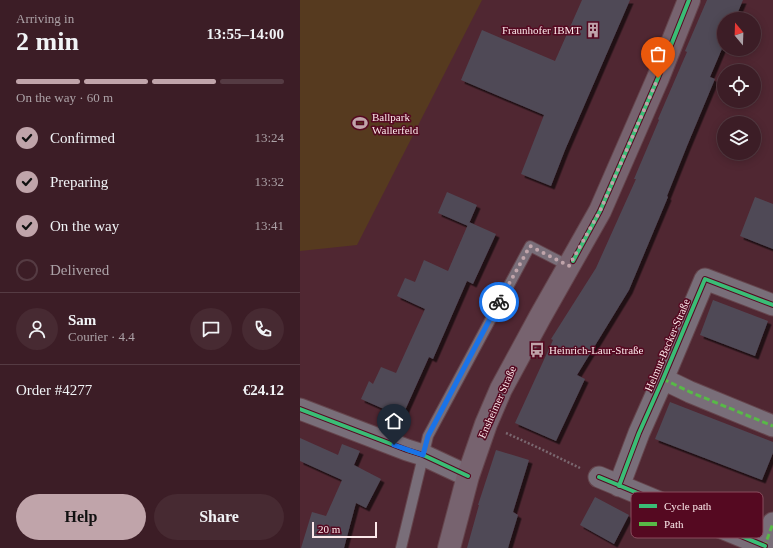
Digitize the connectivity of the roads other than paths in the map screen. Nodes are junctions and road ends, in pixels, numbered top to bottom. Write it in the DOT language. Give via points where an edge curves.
graph roads {
  1 [pos="689,0"];
  2 [pos="569,266"];
  3 [pos="773,305"];
  4 [pos="663,379"];
  5 [pos="300,409"];
  6 [pos="773,426"];
  7 [pos="423,455"];
  8 [pos="468,476"];
  9 [pos="599,478"];
  10 [pos="619,486"];
  11 [pos="633,492"];
  12 [pos="773,523"];
  13 [pos="743,538"];
  14 [pos="764,547"];
  15 [pos="401,548"];
  16 [pos="449,548"];
  1 -- 2 [label="main road, Ensheimer Straße" via="600,211"];
  2 -- 7 [label="lane" via="530,246 428,436"];
  2 -- 8 [label="main road, Ensheimer Straße" via="501,389"];
  3 -- 4 [label="street, Helmut-Becker-Straße" via="705,279"];
  4 -- 6 [label="street, Helmut-Becker-Straße"];
  4 -- 10 [label="street, Helmut-Becker-Straße"];
  5 -- 7 [label="street"];
  7 -- 8 [label="street"];
  7 -- 15 [label="lane"];
  8 -- 16 [label="main road, Ensheimer Straße"];
  9 -- 10 [label="street"];
  10 -- 11 [label="street"];
  12 -- 14 [label="street"];
  13 -- 14 [label="street"];
}
